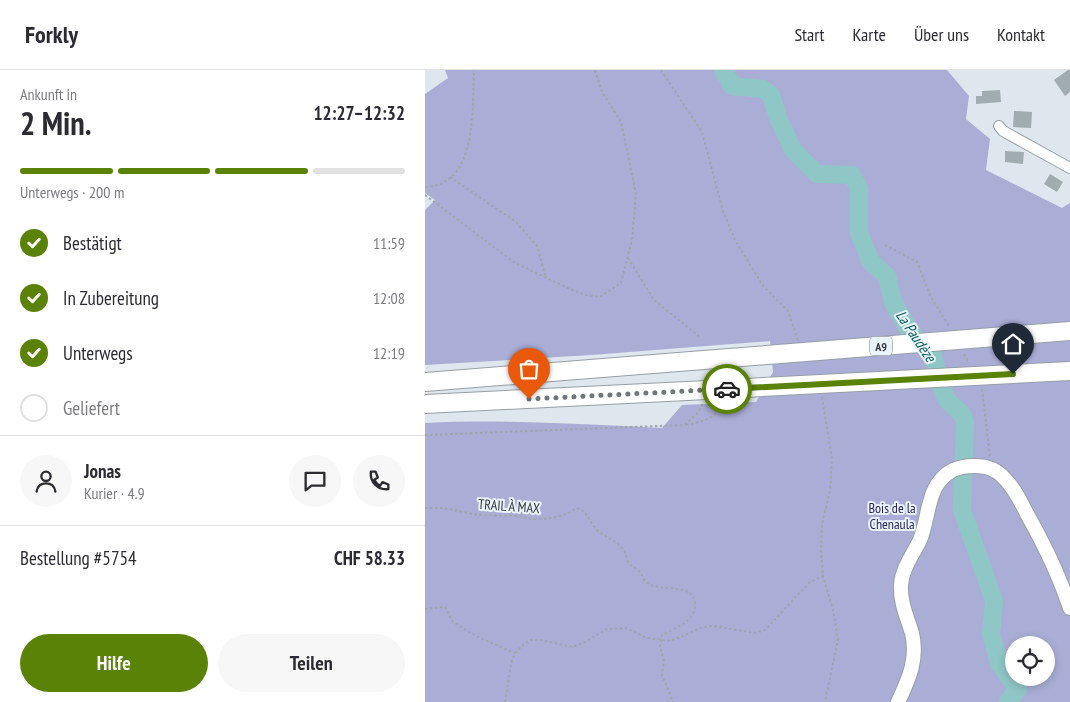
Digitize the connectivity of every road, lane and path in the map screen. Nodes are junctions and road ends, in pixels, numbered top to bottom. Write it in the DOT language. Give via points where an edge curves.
graph roads {
  1 [pos="474,70"];
  2 [pos="595,70"];
  3 [pos="661,70"];
  4 [pos="999,126"];
  5 [pos="1070,168"];
  6 [pos="450,177"];
  7 [pos="425,187"];
  8 [pos="425,195"];
  9 [pos="628,257"];
  10 [pos="546,278"];
  11 [pos="1070,331"];
  12 [pos="701,338"];
  13 [pos="800,344"];
  14 [pos="1070,371"];
  15 [pos="425,382"];
  16 [pos="707,396"];
  17 [pos="822,396"];
  18 [pos="425,404"];
  19 [pos="425,435"];
  20 [pos="425,508"];
  21 [pos="823,576"];
  22 [pos="1070,608"];
  23 [pos="425,609"];
  24 [pos="661,640"];
  25 [pos="515,653"];
  26 [pos="505,702"];
  27 [pos="673,702"];
  28 [pos="825,702"];
  29 [pos="897,702"];
  1 -- 6 [label="path" via="469,145 460,168"];
  2 -- 9 [label="path" via="602,92 621,122 632,170 636,194"];
  3 -- 13 [label="path" via="702,132 723,211 735,240 763,286 788,311"];
  4 -- 5 [label="street"];
  6 -- 7 [label="path" via="438,187"];
  6 -- 10 [label="path" via="516,222 537,246"];
  8 -- 10 [label="path" via="515,263"];
  9 -- 10 [label="path" via="621,283 600,297 586,296"];
  9 -- 12 [label="path" via="654,300"];
  11 -- 15 [label="highway, A9, bridge"];
  14 -- 18 [label="highway, bridge"];
  16 -- 19 [label="path" via="698,413 683,425"];
  17 -- 21 [label="path" via="832,459 830,491 821,524"];
  20 -- 24 [label="path, TRAIL À MAX" via="533,519 559,516 577,508 584,510 597,530 625,551 630,565 642,574 645,581 692,594 696,602 690,619 661,635"];
  21 -- 24 [label="path" via="810,582 765,630 755,633 713,626 671,641"];
  21 -- 28 [label="path" via="838,639"];
  22 -- 29 [label="street" via="1043,543 1004,477 992,469 975,465 959,467 946,474 935,487 920,539 907,562 901,585 903,609 915,653 911,675"];
  23 -- 25 [label="path" via="445,607 453,622"];
  24 -- 25 [label="path" via="647,638 626,628 607,629 573,647 531,640"];
  24 -- 27 [label="path" via="662,675"];
  25 -- 26 [label="path"];
}
